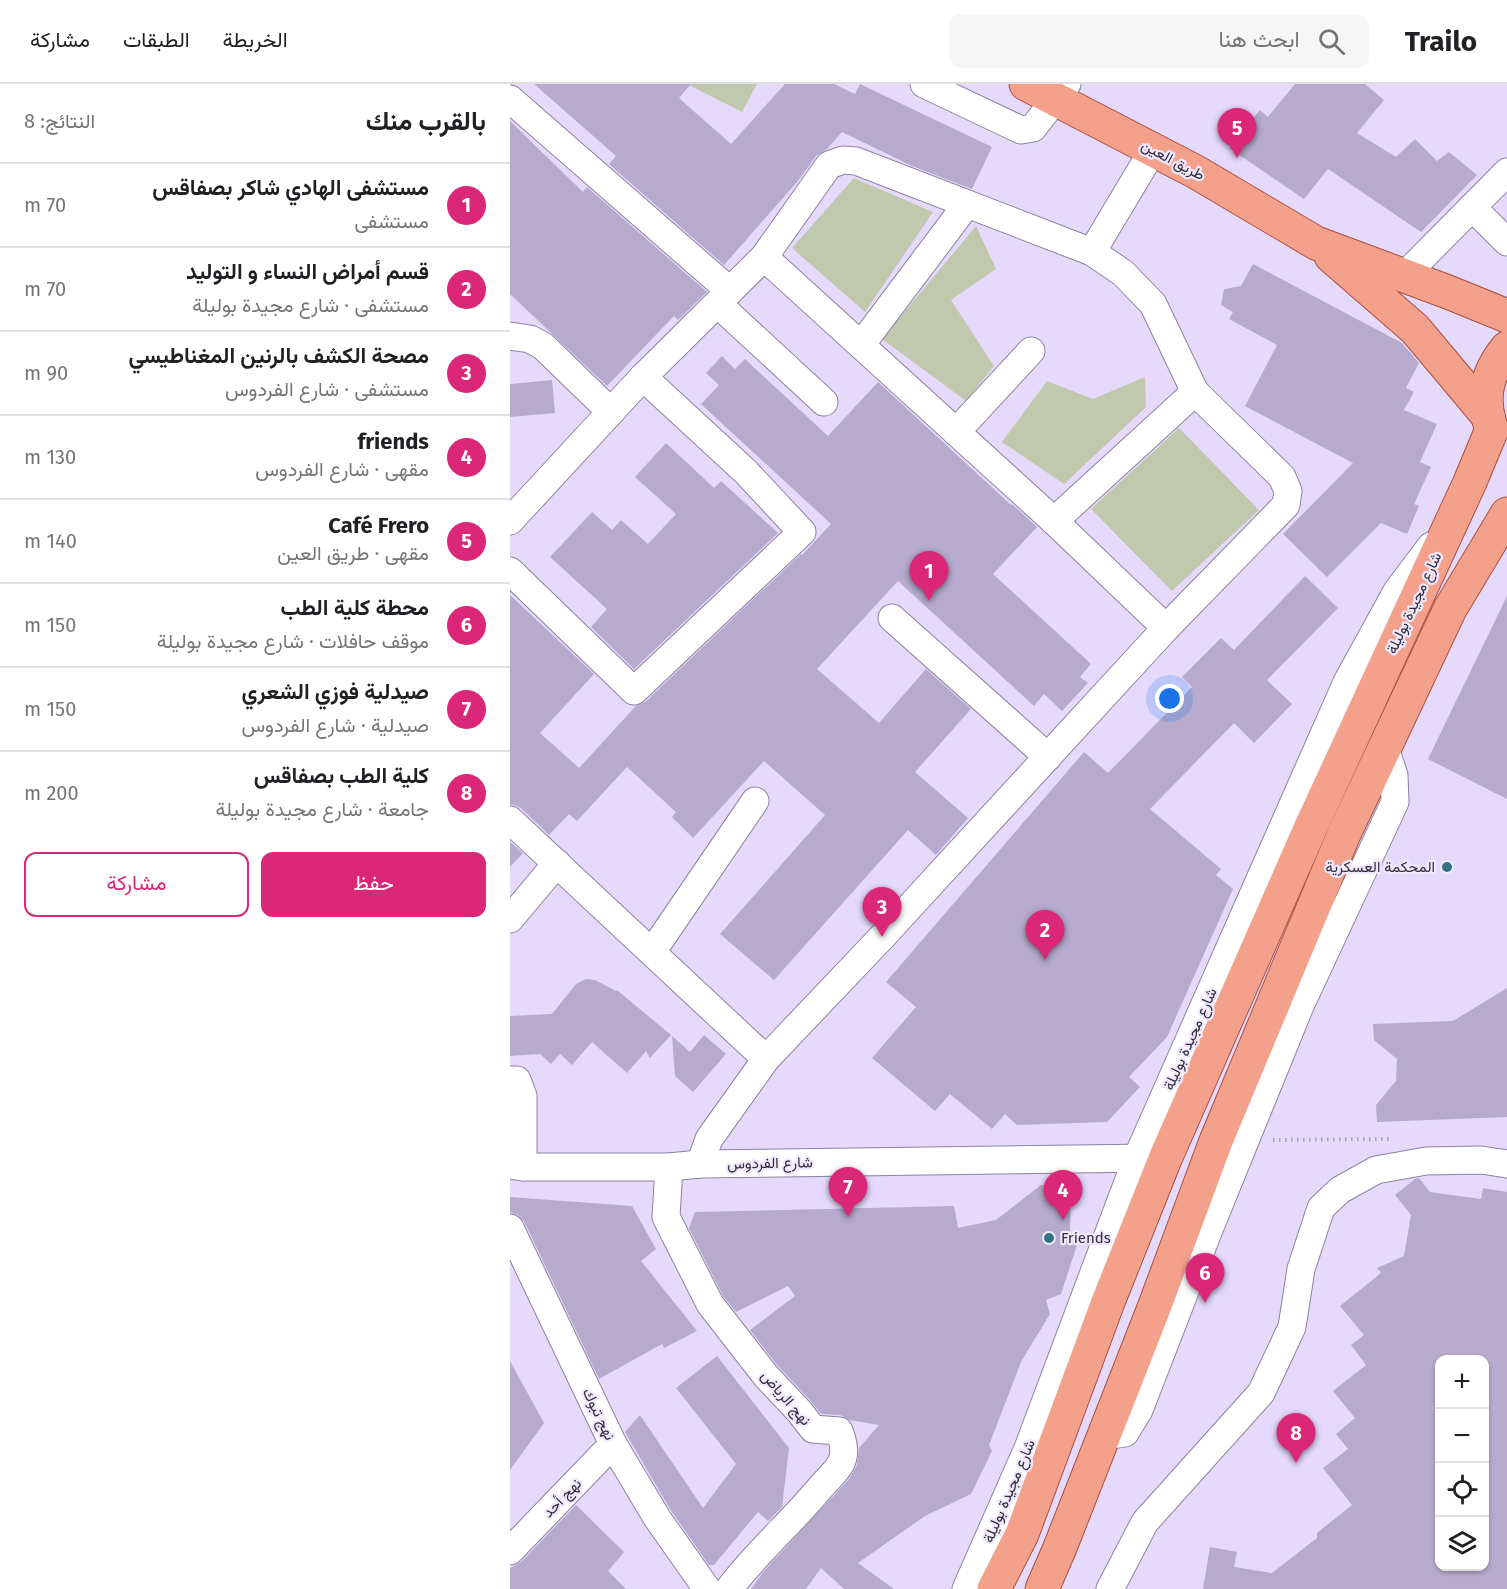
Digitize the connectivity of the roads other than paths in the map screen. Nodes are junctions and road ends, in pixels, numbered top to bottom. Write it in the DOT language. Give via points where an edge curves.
graph roads {
  1 [pos="924,84"];
  2 [pos="1026,84"];
  3 [pos="1061,91"];
  4 [pos="510,99"];
  5 [pos="1153,150"];
  6 [pos="1507,172"];
  7 [pos="967,204"];
  8 [pos="1472,207"];
  9 [pos="1507,242"];
  10 [pos="1316,243"];
  11 [pos="1092,252"];
  12 [pos="764,257"];
  13 [pos="1404,276"];
  14 [pos="724,297"];
  15 [pos="1507,316"];
  16 [pos="510,336"];
  17 [pos="861,345"];
  18 [pos="1507,348"];
  19 [pos="1031,351"];
  20 [pos="644,377"];
  21 [pos="1195,392"];
  22 [pos="824,402"];
  23 [pos="611,412"];
  24 [pos="956,432"];
  25 [pos="1495,432"];
  26 [pos="1507,514"];
  27 [pos="510,521"];
  28 [pos="1054,521"];
  29 [pos="510,571"];
  30 [pos="892,618"];
  31 [pos="1166,628"];
  32 [pos="1385,748"];
  33 [pos="1048,757"];
  34 [pos="755,801"];
  35 [pos="510,820"];
  36 [pos="556,863"];
  37 [pos="510,918"];
  38 [pos="652,952"];
  39 [pos="766,1059"];
  40 [pos="510,1080"];
  41 [pos="1151,1158"];
  42 [pos="700,1164"];
  43 [pos="1507,1164"];
  44 [pos="517,1166"];
  45 [pos="669,1167"];
  46 [pos="510,1228"];
  47 [pos="1103,1436"];
  48 [pos="613,1444"];
  49 [pos="510,1551"];
  50 [pos="707,1589"];
  51 [pos="729,1589"];
  52 [pos="966,1589"];
  53 [pos="994,1589"];
  54 [pos="1042,1589"];
  55 [pos="1110,1589"];
  1 -- 3 [label="street" via="1021,130 1033,128"];
  2 -- 3 [label="main road, طريق العين"];
  3 -- 5 [label="main road, طريق العين"];
  4 -- 14 [label="street"];
  5 -- 10 [label="main road, طريق العين"];
  5 -- 11 [label="street"];
  6 -- 8 [label="street"];
  7 -- 11 [label="street"];
  7 -- 12 [label="street" via="856,161 843,160 829,165"];
  7 -- 17 [label="street"];
  8 -- 9 [label="street"];
  8 -- 13 [label="street"];
  10 -- 13 [label="main road, طريق العين"];
  10 -- 25 [label="main road, طريق العين" via="1415,329"];
  11 -- 21 [label="street" via="1124,273 1153,304"];
  12 -- 14 [label="street"];
  12 -- 17 [label="street"];
  13 -- 15 [label="main road, طريق العين"];
  14 -- 20 [label="street"];
  14 -- 22 [label="street"];
  16 -- 23 [label="street" via="543,346"];
  17 -- 24 [label="street"];
  18 -- 25 [label="main road" via="1488,380 1486,398"];
  19 -- 24 [label="street"];
  20 -- 23 [label="street"];
  20 -- 29 [label="street" via="746,472 802,532 634,691"];
  21 -- 28 [label="street"];
  21 -- 31 [label="street" via="1282,477 1288,490 1286,505"];
  23 -- 27 [label="street"];
  24 -- 28 [label="street"];
  25 -- 41 [label="main road, شارع مجيدة بوليلة"];
  26 -- 32 [label="main road" via="1450,609"];
  28 -- 31 [label="street"];
  30 -- 33 [label="street"];
  31 -- 33 [label="street"];
  32 -- 47 [label="main road" via="1344,834 1216,1141"];
  32 -- 47 [label="street" via="1394,774 1395,802 1300,1006 1139,1410 1125,1433"];
  33 -- 39 [label="street"];
  34 -- 38 [label="street"];
  35 -- 36 [label="street"];
  36 -- 37 [label="street"];
  36 -- 38 [label="street"];
  38 -- 39 [label="street"];
  39 -- 42 [label="street" via="709,1139"];
  40 -- 44 [label="street" via="518,1080 523,1096"];
  41 -- 42 [label="street, شارع الفردوس"];
  41 -- 52 [label="street, شارع مجيدة بوليلة"];
  41 -- 53 [label="main road, شارع مجيدة بوليلة" via="1108,1302 1022,1534"];
  42 -- 45 [label="street, شارع الفردوس"];
  43 -- 55 [label="street" via="1426,1161 1376,1170 1340,1190 1321,1208 1301,1269 1292,1327 1261,1393 1145,1522"];
  44 -- 45 [label="street, شارع الفردوس"];
  45 -- 51 [label="street, نهج الرياض" via="666,1217 710,1304 813,1429 839,1431 844,1451 841,1462 812,1497"];
  46 -- 48 [label="street, نهج تبوك"];
  47 -- 54 [label="main road"];
  48 -- 49 [label="street, نهج أحد"];
  48 -- 50 [label="street, نهج تبوك" via="657,1518"];
}
